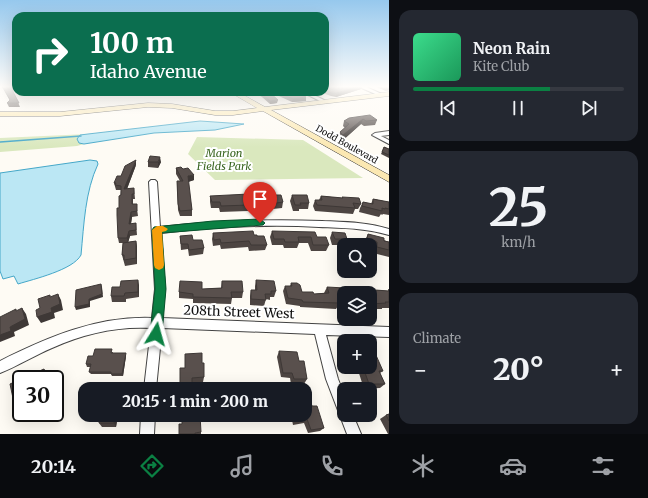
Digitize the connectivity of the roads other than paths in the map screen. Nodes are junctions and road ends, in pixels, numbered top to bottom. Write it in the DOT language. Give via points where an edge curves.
graph roads {
  1 [pos="131,106"];
  2 [pos="174,106"];
  3 [pos="258,106"];
  4 [pos="293,106"];
  5 [pos="264,110"];
  6 [pos="0,114"];
  7 [pos="389,133"];
  8 [pos="389,142"];
  9 [pos="389,179"];
  10 [pos="153,182"];
  11 [pos="157,230"];
  12 [pos="389,232"];
  13 [pos="158,322"];
  14 [pos="319,329"];
  15 [pos="389,332"];
  16 [pos="0,367"];
  17 [pos="151,382"];
  18 [pos="337,392"];
  19 [pos="148,422"];
  20 [pos="349,422"];
  21 [pos="147,434"];
  22 [pos="354,434"];
  1 -- 6 [label="street" via="60,114"];
  2 -- 5 [label="street" via="221,113"];
  3 -- 5 [label="street, Dodd Boulevard"];
  4 -- 5 [label="street"];
  5 -- 9 [label="street, Dodd Boulevard"];
  7 -- 8 [label="street" via="375,135"];
  10 -- 11 [label="street"];
  11 -- 12 [label="street" via="278,223 370,227"];
  11 -- 13 [label="street" via="160,289"];
  13 -- 14 [label="street, 208th Street West"];
  13 -- 16 [label="street, 208th Street West" via="107,324 81,330 54,340"];
  13 -- 17 [label="street"];
  14 -- 15 [label="street, 208th Street West"];
  14 -- 18 [label="street"];
  19 -- 21 [label="street"];
  20 -- 22 [label="street"];
}
